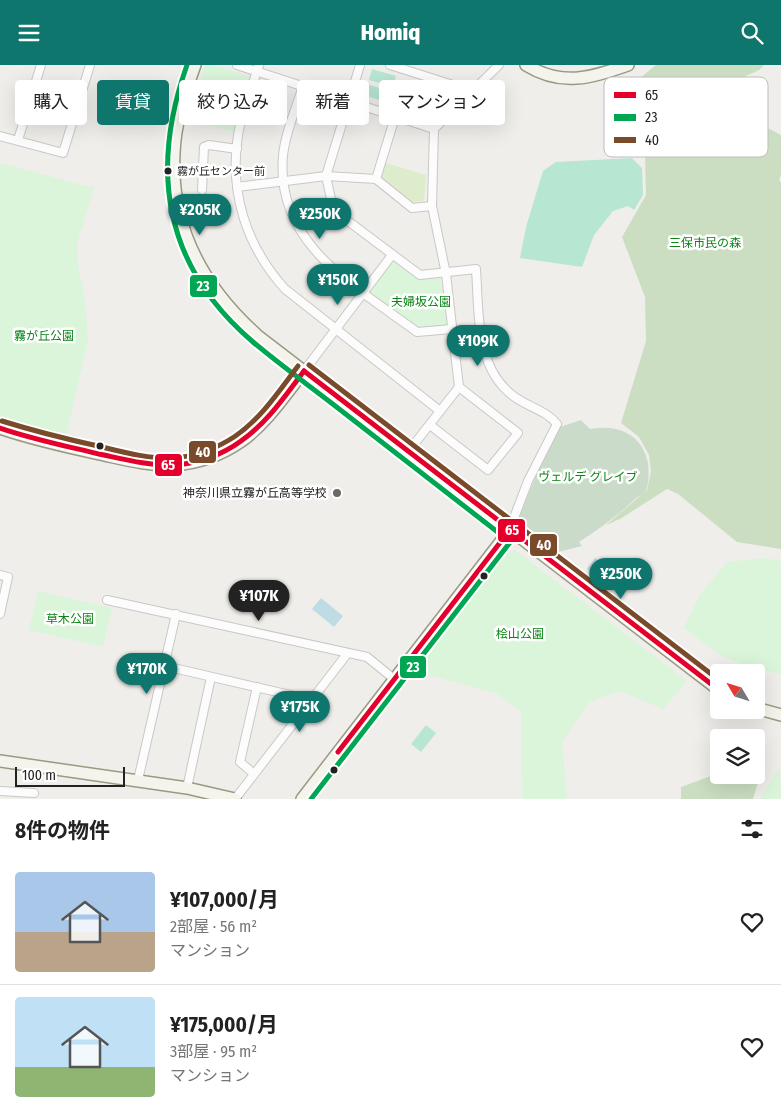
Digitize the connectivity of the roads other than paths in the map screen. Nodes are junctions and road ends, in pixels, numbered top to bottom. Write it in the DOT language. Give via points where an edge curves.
graph roads {
  1 [pos="41,65"];
  2 [pos="90,65"];
  3 [pos="195,65"];
  4 [pos="237,65"];
  5 [pos="360,65"];
  6 [pos="390,65"];
  7 [pos="499,65"];
  8 [pos="526,65"];
  9 [pos="628,65"];
  10 [pos="258,68"];
  11 [pos="355,80"];
  12 [pos="437,80"];
  13 [pos="483,80"];
  14 [pos="297,84"];
  15 [pos="297,106"];
  16 [pos="342,125"];
  17 [pos="393,125"];
  18 [pos="421,125"];
  19 [pos="438,125"];
  20 [pos="434,129"];
  21 [pos="0,135"];
  22 [pos="18,140"];
  23 [pos="236,149"];
  24 [pos="326,176"];
  25 [pos="376,179"];
  26 [pos="282,182"];
  27 [pos="237,187"];
  28 [pos="202,190"];
  29 [pos="432,206"];
  30 [pos="392,255"];
  31 [pos="446,274"];
  32 [pos="364,293"];
  33 [pos="335,329"];
  34 [pos="452,329"];
  35 [pos="304,371"];
  36 [pos="459,387"];
  37 [pos="440,411"];
  38 [pos="430,425"];
  39 [pos="0,428"];
  40 [pos="408,451"];
  41 [pos="509,531"];
  42 [pos="0,575"];
  43 [pos="107,600"];
  44 [pos="0,614"];
  45 [pos="176,614"];
  46 [pos="347,654"];
  47 [pos="165,666"];
  48 [pos="210,677"];
  49 [pos="394,679"];
  50 [pos="710,684"];
  51 [pos="257,687"];
  52 [pos="312,700"];
  53 [pos="765,710"];
  54 [pos="781,715"];
  55 [pos="0,761"];
  56 [pos="253,773"];
  57 [pos="138,780"];
  58 [pos="186,788"];
  59 [pos="0,791"];
  60 [pos="34,793"];
  61 [pos="235,799"];
  62 [pos="302,799"];
  1 -- 22 [label="street"];
  2 -- 22 [label="street" via="63,153"];
  3 -- 35 [label="street" via="184,96 174,152 176,195 183,228 206,279 223,301 251,330"];
  4 -- 10 [label="street"];
  5 -- 11 [label="street"];
  6 -- 12 [label="street"];
  7 -- 13 [label="street"];
  8 -- 9 [label="street" via="545,76 573,80"];
  10 -- 14 [label="street"];
  10 -- 23 [label="street"];
  15 -- 26 [label="street" via="285,144"];
  16 -- 24 [label="street"];
  17 -- 25 [label="street"];
  18 -- 20 [label="street"];
  19 -- 20 [label="street"];
  20 -- 29 [label="street"];
  21 -- 22 [label="street"];
  23 -- 27 [label="street" via="234,171"];
  23 -- 28 [label="street" via="204,147"];
  24 -- 25 [label="street"];
  24 -- 26 [label="street"];
  24 -- 30 [label="street" via="331,199 344,218"];
  25 -- 29 [label="street" via="412,208"];
  26 -- 27 [label="street"];
  26 -- 32 [label="street" via="293,220 303,237 314,251"];
  27 -- 33 [label="street" via="251,240 271,274"];
  29 -- 31 [label="street"];
  30 -- 31 [label="street" via="420,275"];
  30 -- 32 [label="street"];
  31 -- 34 [label="street"];
  31 -- 41 [label="street" via="476,269 482,343 492,370 504,389 533,409 549,414 557,424 528,481"];
  32 -- 33 [label="street"];
  32 -- 34 [label="street" via="417,332"];
  33 -- 35 [label="street"];
  33 -- 37 [label="street"];
  34 -- 36 [label="street"];
  35 -- 39 [label="street" via="256,429 240,442 209,458 191,462 153,464 131,461 52,444"];
  35 -- 40 [label="street"];
  36 -- 37 [label="street"];
  36 -- 38 [label="street" via="518,433 488,471"];
  37 -- 38 [label="street"];
  38 -- 40 [label="street"];
  40 -- 41 [label="street"];
  41 -- 49 [label="street"];
  41 -- 50 [label="street"];
  42 -- 44 [label="street" via="8,577"];
  43 -- 45 [label="street"];
  45 -- 46 [label="street"];
  45 -- 47 [label="street"];
  46 -- 49 [label="street" via="367,657"];
  46 -- 52 [label="street"];
  47 -- 48 [label="street"];
  47 -- 57 [label="street"];
  48 -- 51 [label="street"];
  48 -- 58 [label="street"];
  49 -- 62 [label="street"];
  51 -- 52 [label="street"];
  51 -- 56 [label="street" via="240,762"];
  52 -- 56 [label="street"];
  53 -- 54 [label="street"];
  55 -- 57 [label="street"];
  56 -- 61 [label="street"];
  57 -- 58 [label="street"];
  58 -- 61 [label="street"];
  59 -- 60 [label="street"];
}
